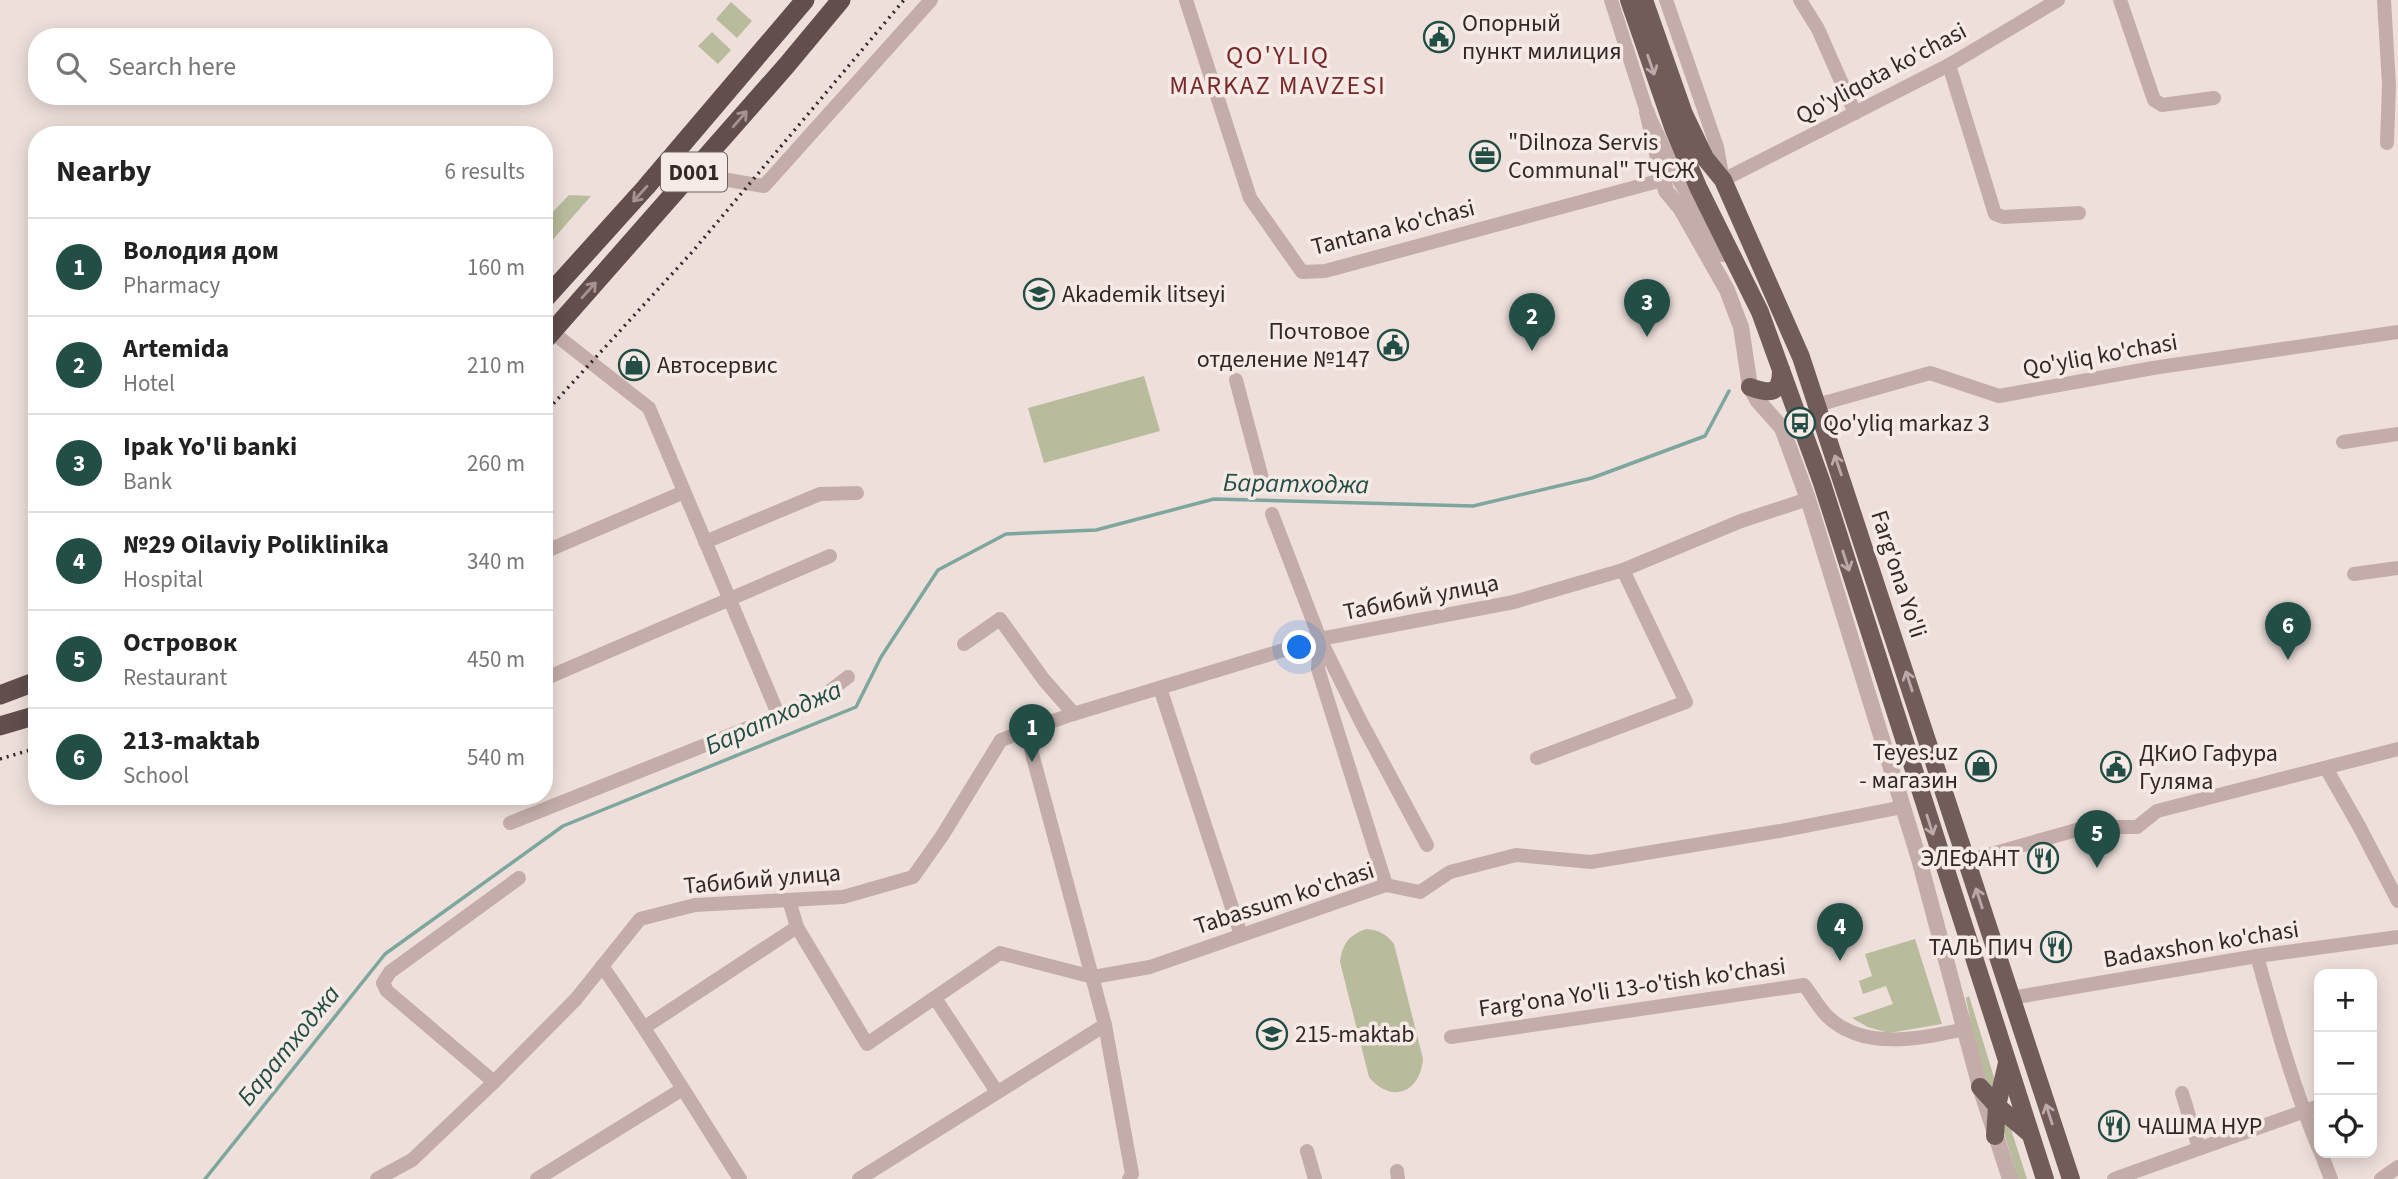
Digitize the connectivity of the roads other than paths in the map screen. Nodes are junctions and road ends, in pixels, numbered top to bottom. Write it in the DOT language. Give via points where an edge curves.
graph roads {
  1 [pos="805,0"];
  2 [pos="841,0"];
  3 [pos="931,0"];
  4 [pos="1186,0"];
  5 [pos="1611,0"];
  6 [pos="1629,0"];
  7 [pos="1644,0"];
  8 [pos="1666,0"];
  9 [pos="1800,0"];
  10 [pos="2057,0"];
  11 [pos="2120,0"];
  12 [pos="2384,0"];
  13 [pos="1949,65"];
  14 [pos="2214,98"];
  15 [pos="1647,111"];
  16 [pos="1855,113"];
  17 [pos="2387,143"];
  18 [pos="1662,180"];
  19 [pos="1723,180"];
  20 [pos="680,187"];
  21 [pos="2079,213"];
  22 [pos="553,290"];
  23 [pos="1760,312"];
  24 [pos="553,331"];
  25 [pos="2398,332"];
  26 [pos="553,341"];
  27 [pos="1781,370"];
  28 [pos="1236,380"];
  29 [pos="1750,387"];
  30 [pos="1817,405"];
  31 [pos="2398,434"];
  32 [pos="2343,442"];
  33 [pos="1263,482"];
  34 [pos="684,492"];
  35 [pos="857,493"];
  36 [pos="1808,499"];
  37 [pos="1272,514"];
  38 [pos="705,542"];
  39 [pos="553,548"];
  40 [pos="830,556"];
  41 [pos="2398,568"];
  42 [pos="1623,569"];
  43 [pos="2354,574"];
  44 [pos="729,599"];
  45 [pos="1320,639"];
  46 [pos="964,644"];
  47 [pos="553,675"];
  48 [pos="848,677"];
  49 [pos="28,684"];
  50 [pos="1160,688"];
  51 [pos="6,693"];
  52 [pos="778,714"];
  53 [pos="1074,714"];
  54 [pos="28,716"];
  55 [pos="28,717"];
  56 [pos="0,726"];
  57 [pos="1026,731"];
  58 [pos="2398,749"];
  59 [pos="1537,758"];
  60 [pos="2326,768"];
  61 [pos="1903,807"];
  62 [pos="510,823"];
  63 [pos="1427,845"];
  64 [pos="1967,861"];
  65 [pos="519,878"];
  66 [pos="1386,885"];
  67 [pos="789,900"];
  68 [pos="2398,901"];
  69 [pos="797,927"];
  70 [pos="1241,935"];
  71 [pos="2398,936"];
  72 [pos="2257,956"];
  73 [pos="602,966"];
  74 [pos="1093,977"];
  75 [pos="935,998"];
  76 [pos="2011,998"];
  77 [pos="1105,1025"];
  78 [pos="645,1027"];
  79 [pos="1965,1028"];
  80 [pos="1451,1037"];
  81 [pos="2007,1063"];
  82 [pos="494,1082"];
  83 [pos="1980,1087"];
  84 [pos="681,1090"];
  85 [pos="997,1092"];
  86 [pos="2182,1093"];
  87 [pos="1997,1106"];
  88 [pos="2314,1108"];
  89 [pos="2303,1111"];
  90 [pos="2029,1133"];
  91 [pos="1995,1136"];
  92 [pos="2314,1137"];
  93 [pos="2199,1148"];
  94 [pos="1307,1151"];
  95 [pos="2323,1158"];
  96 [pos="2398,1167"];
  97 [pos="377,1179"];
  98 [pos="537,1179"];
  99 [pos="740,1179"];
  100 [pos="859,1179"];
  101 [pos="1129,1179"];
  102 [pos="1315,1179"];
  103 [pos="2010,1179"];
  104 [pos="2045,1179"];
  105 [pos="2071,1179"];
  106 [pos="2114,1179"];
  107 [pos="2331,1179"];
  108 [pos="2381,1179"];
  1 -- 22 [label="highway, D001, one-way"];
  20 -- 2 [label="highway, D001, one-way"];
  3 -- 20 [label="street" via="764,186 722,179"];
  4 -- 18 [label="street, Tantana ko'chasi" via="1250,198 1302,272 1325,271"];
  5 -- 15 [label="street"];
  6 -- 23 [label="main road, Farg'ona Yo'li, one-way" via="1686,159"];
  7 -- 19 [label="main road, Farg'ona Yo'li" via="1684,114 1705,158"];
  8 -- 19 [label="street" via="1717,148"];
  9 -- 16 [label="street"];
  10 -- 13 [label="street, Qo'yliqota ko'chasi"];
  11 -- 14 [label="street" via="2154,100 2162,105"];
  12 -- 17 [label="street"];
  13 -- 16 [label="street, Qo'yliqota ko'chasi"];
  13 -- 21 [label="street" via="1995,214 2003,218"];
  15 -- 18 [label="street"];
  15 -- 23 [label="street" via="1680,181"];
  16 -- 19 [label="street, Qo'yliqota ko'chasi"];
  18 -- 29 [label="street" via="1737,312"];
  19 -- 30 [label="main road, Farg'ona Yo'li" via="1801,357"];
  24 -- 20 [label="highway, D001, one-way"];
  23 -- 27 [label="main road, Farg'ona Yo'li"];
  25 -- 30 [label="street, Qo'yliq ko'chasi" via="1999,396 1930,373"];
  26 -- 34 [label="street" via="649,408"];
  27 -- 29 [label="main road" via="1781,382 1774,390"];
  27 -- 81 [label="main road, Farg'ona Yo'li, one-way" via="1822,483"];
  28 -- 33 [label="street"];
  29 -- 36 [label="street" via="1782,428"];
  64 -- 30 [label="main road, Farg'ona Yo'li, one-way"];
  31 -- 32 [label="street"];
  34 -- 38 [label="street"];
  34 -- 39 [label="street"];
  35 -- 38 [label="street" via="820,494"];
  36 -- 42 [label="street, Табибий улица"];
  36 -- 61 [label="street"];
  37 -- 45 [label="street"];
  38 -- 44 [label="street"];
  40 -- 44 [label="street"];
  41 -- 43 [label="street"];
  42 -- 45 [label="street, Табибий улица" via="1514,602"];
  42 -- 59 [label="street" via="1686,702"];
  44 -- 47 [label="street"];
  44 -- 52 [label="street"];
  45 -- 50 [label="street, Табибий улица"];
  45 -- 63 [label="street"];
  45 -- 66 [label="street" via="1318,670"];
  46 -- 53 [label="street" via="1000,619"];
  48 -- 52 [label="street" via="818,700"];
  49 -- 51 [label="highway"];
  50 -- 53 [label="street, Табибий улица"];
  50 -- 70 [label="street"];
  51 -- 54 [label="highway"];
  52 -- 62 [label="street"];
  53 -- 57 [label="street, Табибий улица"];
  55 -- 56 [label="highway"];
  57 -- 67 [label="street, Табибий улица" via="1001,740 913,877 843,897"];
  57 -- 74 [label="street"];
  58 -- 60 [label="street"];
  60 -- 64 [label="street" via="2157,811 2137,827 2087,827"];
  60 -- 68 [label="street"];
  61 -- 66 [label="street, Tabassum ko'chasi" via="1591,862 1516,855 1450,872 1420,892"];
  61 -- 79 [label="street"];
  76 -- 64 [label="main road, Farg'ona Yo'li, one-way"];
  65 -- 82 [label="street" via="390,972 383,983"];
  66 -- 70 [label="street, Tabassum ko'chasi"];
  67 -- 69 [label="street"];
  67 -- 73 [label="street, Табибий улица" via="695,905 640,919"];
  69 -- 75 [label="street" via="867,1044"];
  69 -- 78 [label="street"];
  70 -- 74 [label="street, Tabassum ko'chasi" via="1150,967"];
  71 -- 72 [label="street, Badaxshon ko'chasi"];
  72 -- 76 [label="street, Badaxshon ko'chasi"];
  72 -- 89 [label="street"];
  73 -- 78 [label="street"];
  73 -- 82 [label="street, Табибий улица"];
  74 -- 75 [label="street" via="1000,953"];
  74 -- 77 [label="street"];
  75 -- 85 [label="street"];
  105 -- 76 [label="main road, Farg'ona Yo'li, one-way"];
  77 -- 85 [label="street"];
  77 -- 101 [label="street" via="1132,1174"];
  78 -- 84 [label="street"];
  79 -- 80 [label="street, Farg'ona Yo'li 13-o'tish ko'chasi" via="1889,1040 1856,1036 1828,1016 1804,985"];
  79 -- 83 [label="street"];
  81 -- 87 [label="main road"];
  81 -- 90 [label="main road, Farg'ona Yo'li"];
  82 -- 97 [label="street, Табибий улица" via="412,1160"];
  83 -- 87 [label="main road"];
  83 -- 91 [label="street"];
  84 -- 98 [label="street"];
  84 -- 99 [label="street"];
  85 -- 100 [label="street"];
  86 -- 93 [label="street"];
  87 -- 90 [label="main road"];
  87 -- 91 [label="main road"];
  88 -- 89 [label="street"];
  89 -- 92 [label="street"];
  89 -- 93 [label="street"];
  90 -- 104 [label="main road, Farg'ona Yo'li"];
  91 -- 103 [label="street"];
  93 -- 106 [label="street"];
  94 -- 102 [label="street"];
  95 -- 107 [label="street"];
  96 -- 108 [label="street"];
}
